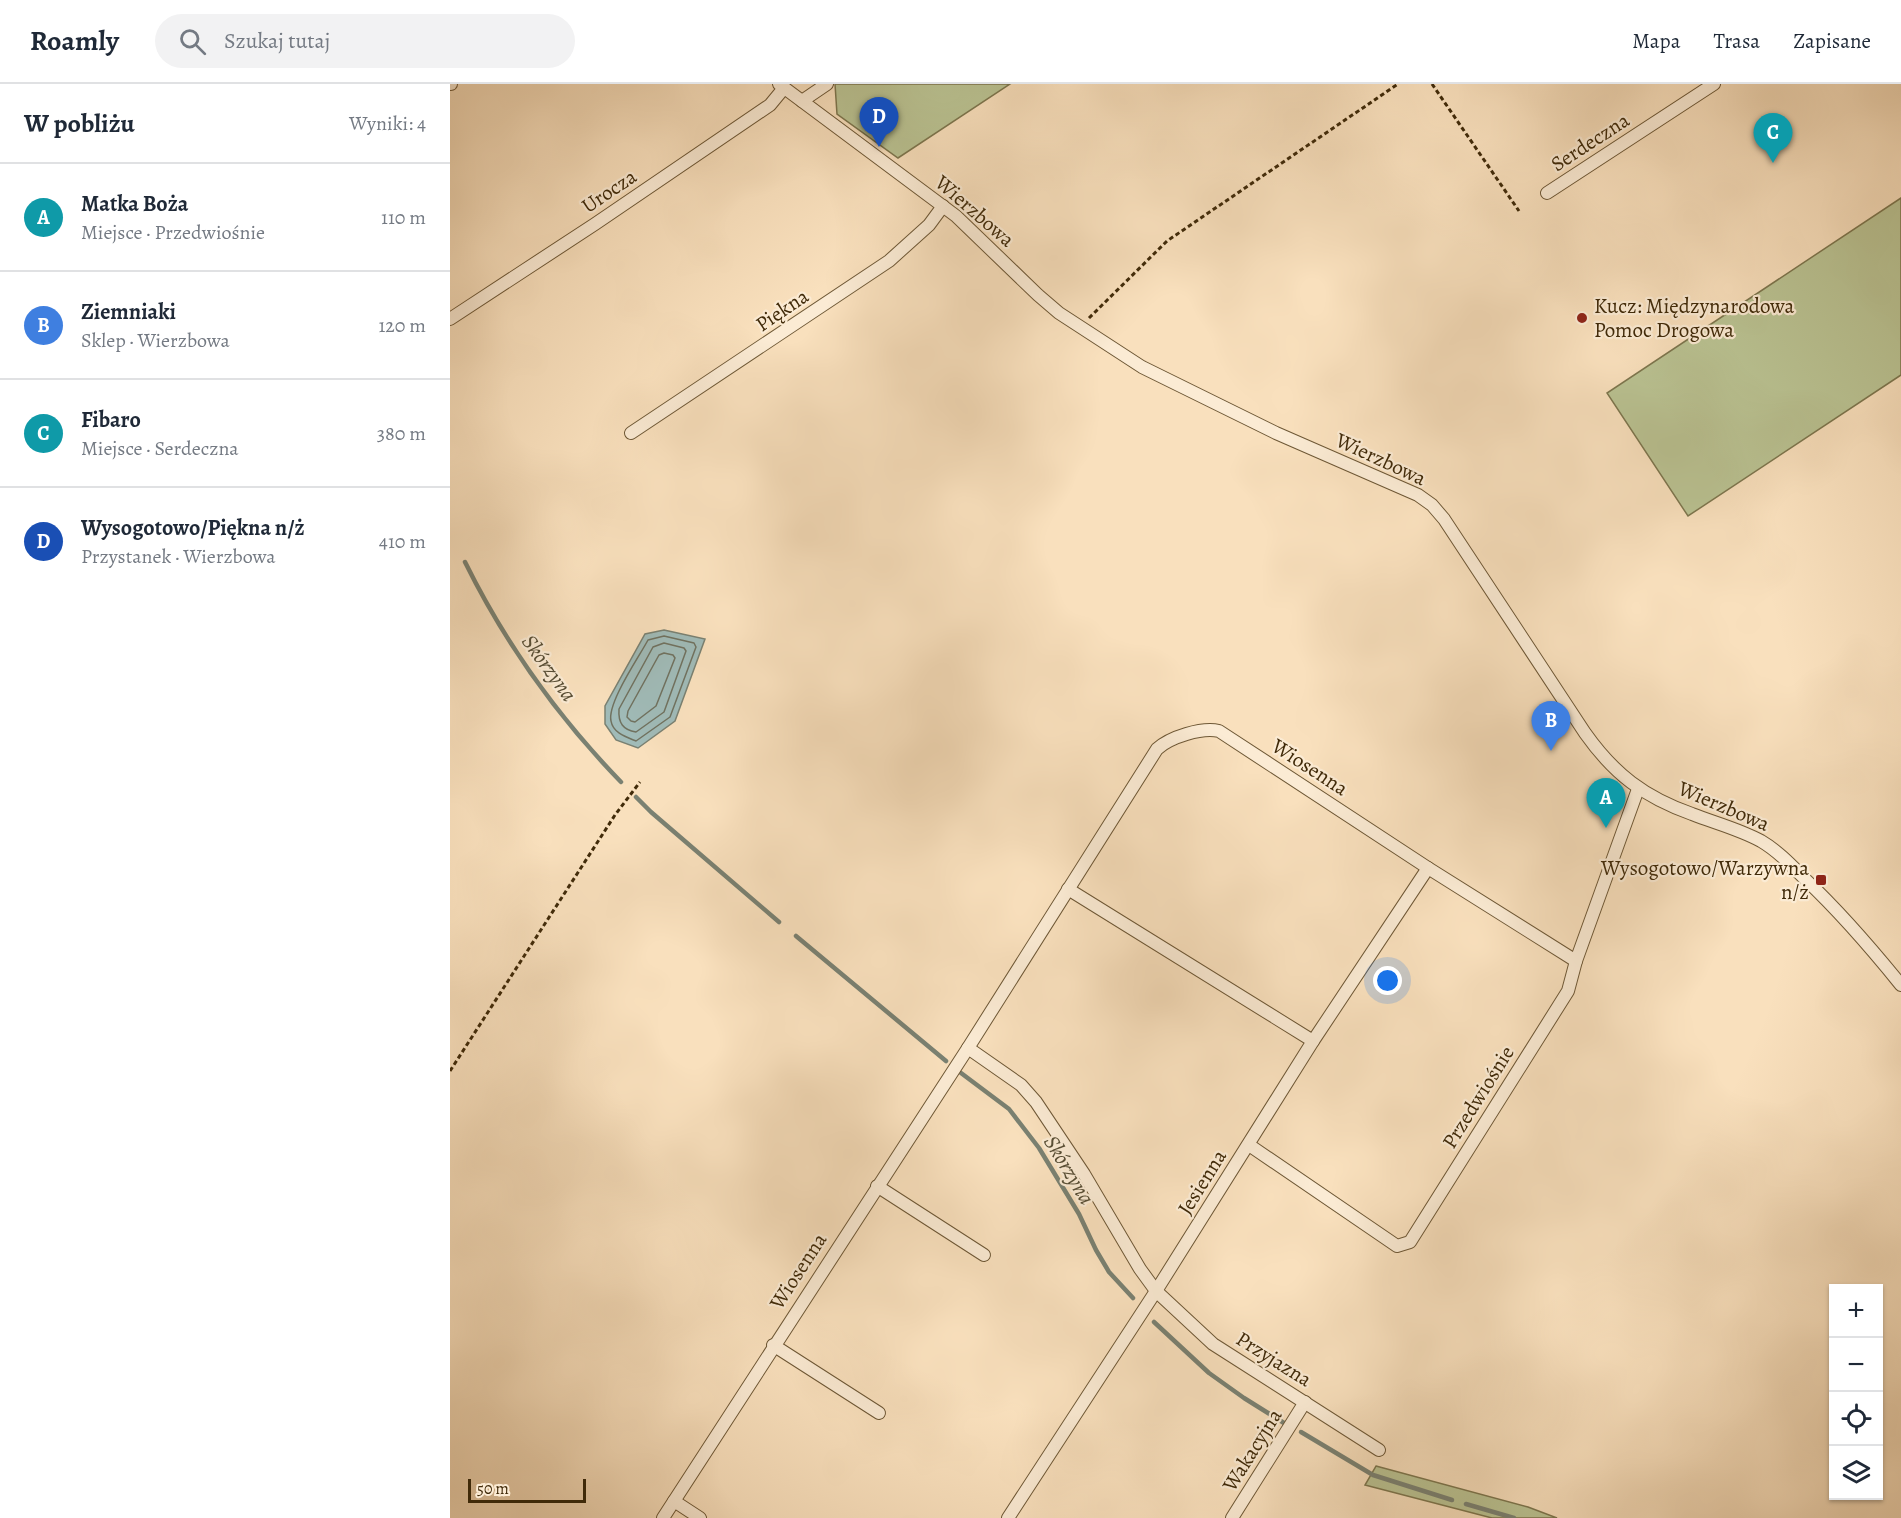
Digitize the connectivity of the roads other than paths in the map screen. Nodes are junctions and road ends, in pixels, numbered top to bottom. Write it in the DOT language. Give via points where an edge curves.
graph roads {
  1 [pos="827,84"];
  2 [pos="1714,84"];
  3 [pos="781,86"];
  4 [pos="802,101"];
  5 [pos="1547,193"];
  6 [pos="943,206"];
  7 [pos="450,319"];
  8 [pos="631,433"];
  9 [pos="1638,789"];
  10 [pos="1428,868"];
  11 [pos="1068,889"];
  12 [pos="1576,961"];
  13 [pos="1901,985"];
  14 [pos="1313,1041"];
  15 [pos="968,1048"];
  16 [pos="1249,1145"];
  17 [pos="877,1186"];
  18 [pos="984,1255"];
  19 [pos="1156,1292"];
  20 [pos="773,1345"];
  21 [pos="1305,1402"];
  22 [pos="879,1413"];
  23 [pos="1379,1450"];
  24 [pos="674,1502"];
  25 [pos="663,1518"];
  26 [pos="700,1518"];
  27 [pos="1008,1518"];
  28 [pos="1232,1518"];
  1 -- 4 [label="street"];
  2 -- 5 [label="street, Serdeczna"];
  3 -- 4 [label="street, Wierzbowa"];
  3 -- 7 [label="street, Urocza" via="770,105"];
  4 -- 6 [label="street, Wierzbowa"];
  6 -- 8 [label="street, Piękna" via="929,225 889,261"];
  6 -- 9 [label="street, Wierzbowa" via="1059,314 1142,367 1276,433 1408,490 1432,506 1590,741"];
  9 -- 12 [label="street, Przedwiośnie"];
  9 -- 13 [label="street, Wierzbowa" via="1771,848 1855,928"];
  10 -- 11 [label="street, Wiosenna" via="1220,731 1208,729 1165,742 1157,749"];
  10 -- 12 [label="street, Wiosenna"];
  10 -- 14 [label="street, Jesienna"];
  11 -- 14 [label="street"];
  11 -- 15 [label="street, Wiosenna"];
  12 -- 16 [label="street, Przedwiośnie" via="1568,991 1410,1242 1397,1246"];
  14 -- 16 [label="street, Jesienna"];
  15 -- 17 [label="street, Wiosenna"];
  15 -- 19 [label="street" via="1021,1085 1036,1102"];
  16 -- 19 [label="street, Jesienna"];
  17 -- 18 [label="street"];
  17 -- 20 [label="street, Wiosenna"];
  19 -- 21 [label="street, Przyjazna" via="1213,1344"];
  19 -- 27 [label="street, Jesienna"];
  20 -- 22 [label="street"];
  20 -- 24 [label="street, Wiosenna"];
  21 -- 23 [label="street, Przyjazna"];
  21 -- 28 [label="street, Wakacyjna"];
  24 -- 25 [label="street, Wiosenna"];
  24 -- 26 [label="street"];
}
